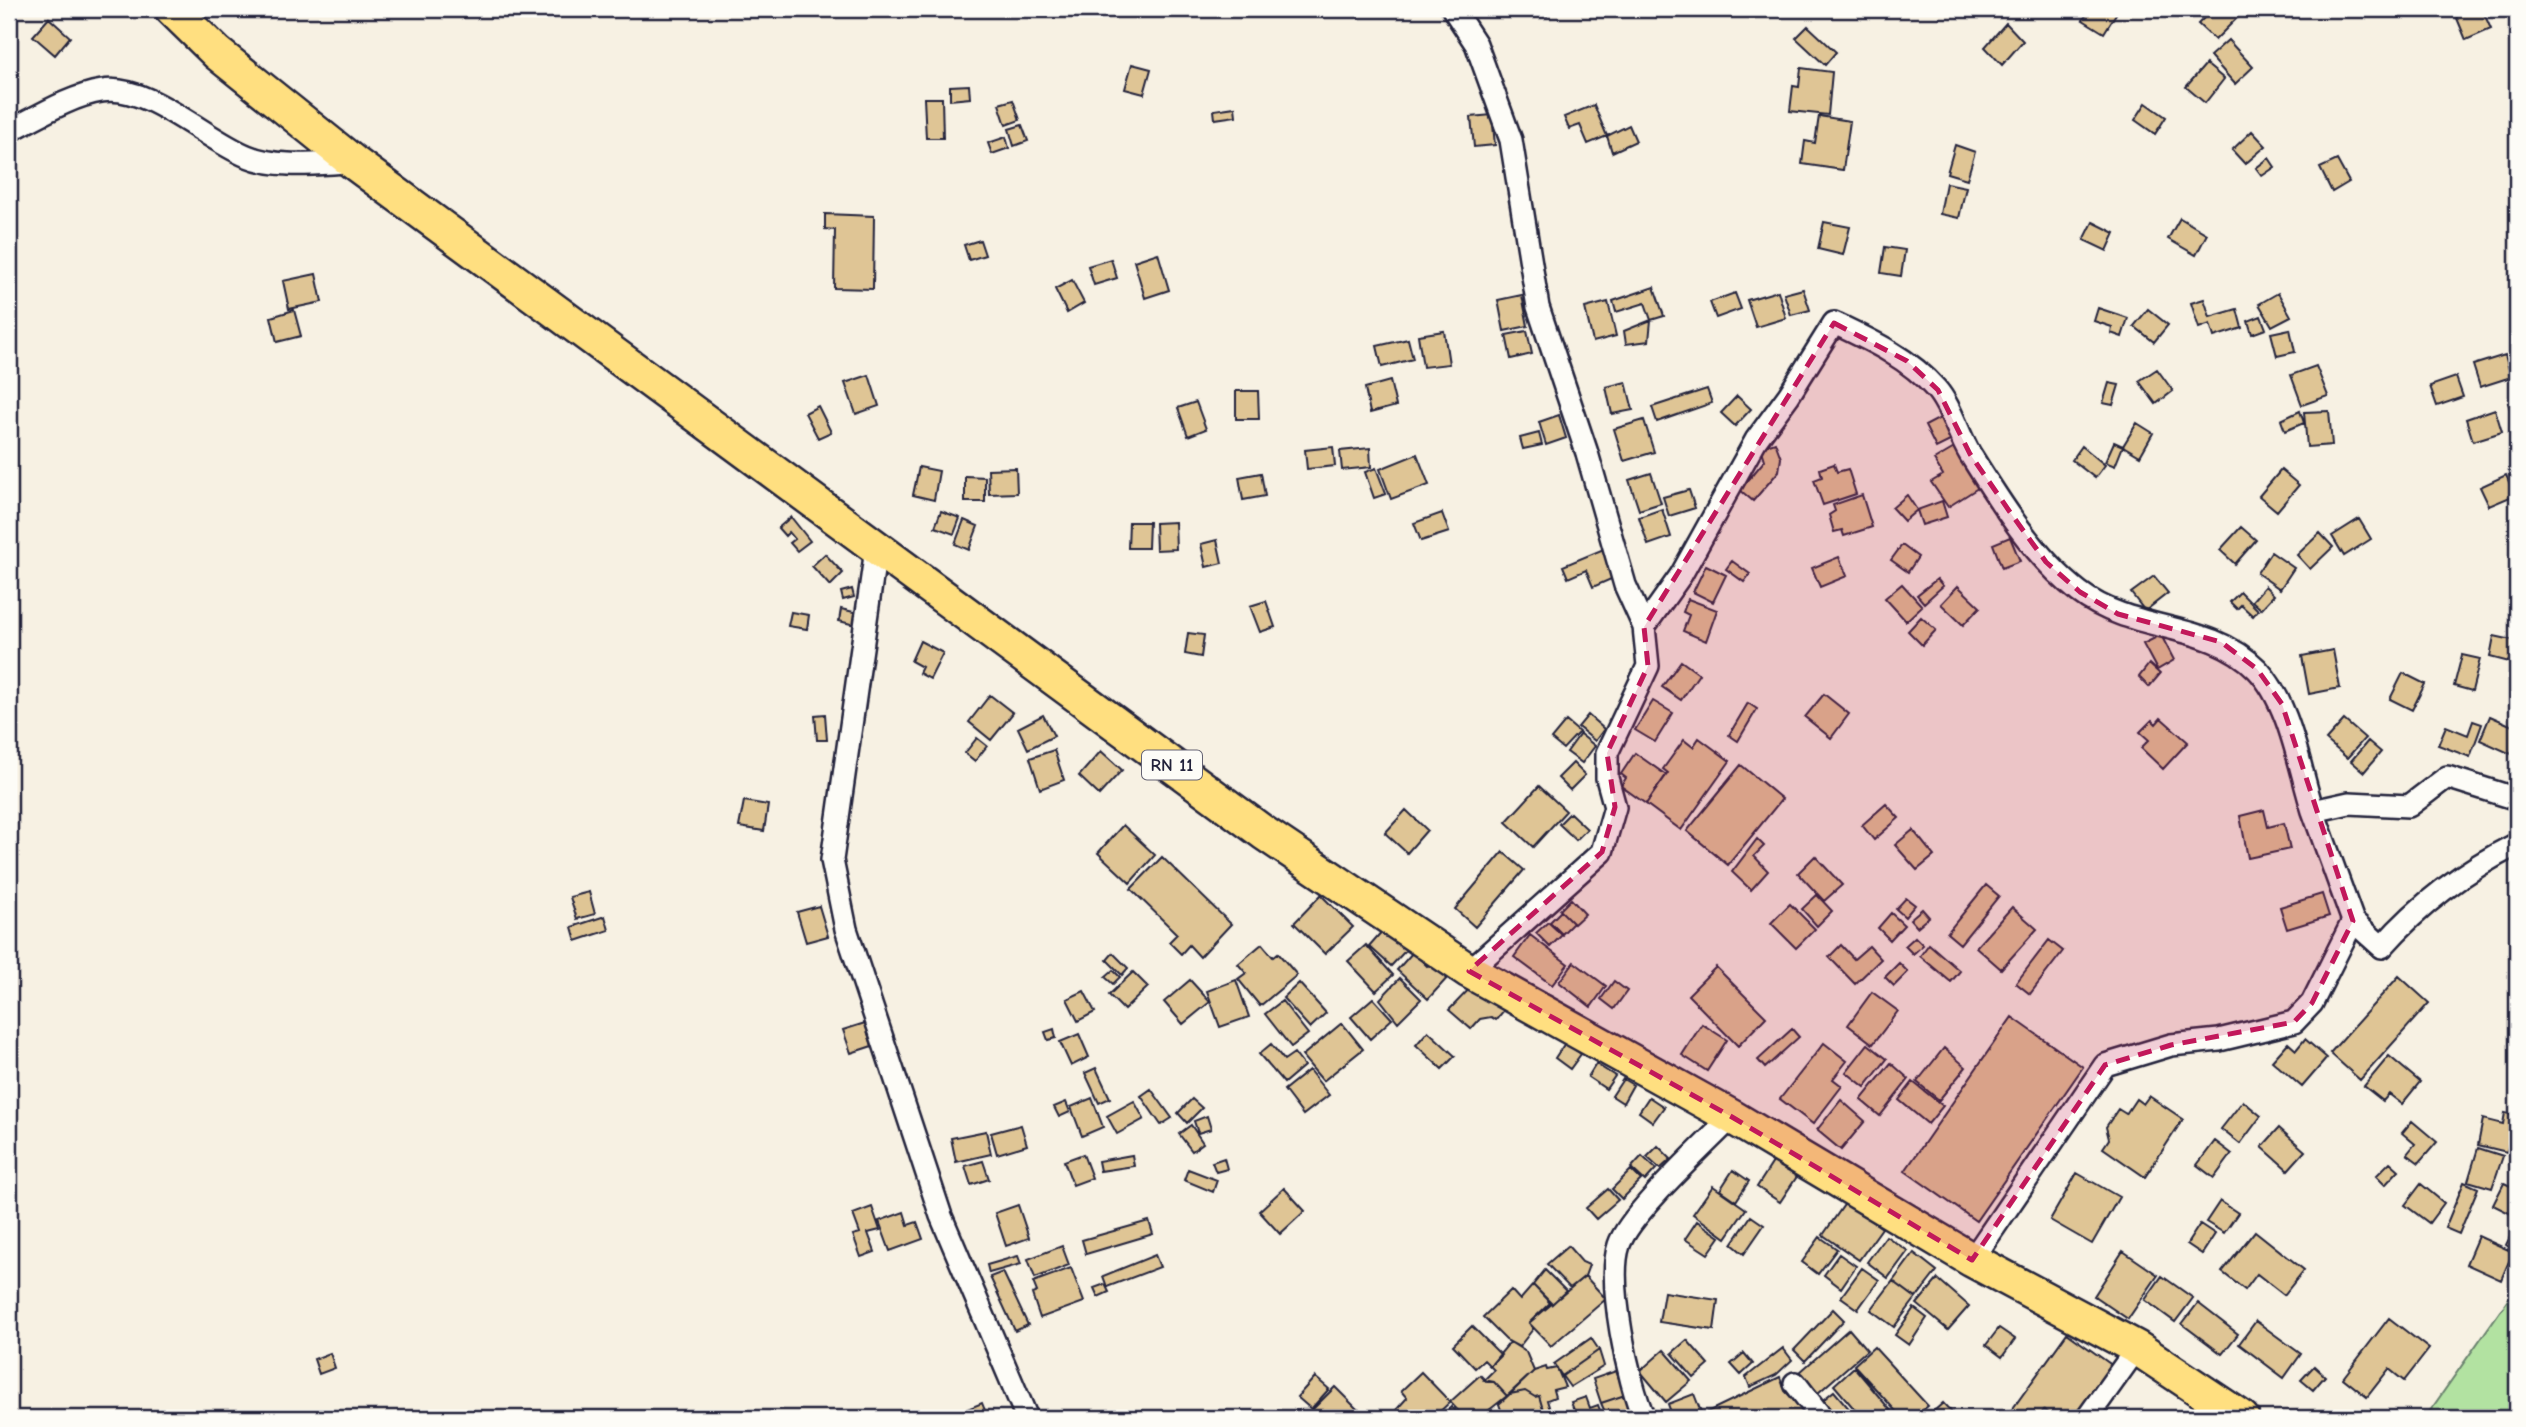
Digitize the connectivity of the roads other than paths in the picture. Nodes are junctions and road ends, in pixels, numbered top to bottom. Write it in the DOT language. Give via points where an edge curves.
graph roads {
  1 [pos="172,9"];
  2 [pos="1453,9"];
  3 [pos="9,131"];
  4 [pos="353,162"];
  5 [pos="876,550"];
  6 [pos="1644,627"];
  7 [pos="2517,799"];
  8 [pos="2313,811"];
  9 [pos="2517,844"];
  10 [pos="2353,921"];
  11 [pos="1469,971"];
  12 [pos="1732,1117"];
  13 [pos="1972,1260"];
  14 [pos="2137,1348"];
  15 [pos="1794,1383"];
  16 [pos="1027,1418"];
  17 [pos="1644,1418"];
  18 [pos="1822,1418"];
  19 [pos="2087,1418"];
  20 [pos="2242,1418"];
  1 -- 4 [label="main road, RN 11" via="217,53"];
  2 -- 6 [label="street" via="1476,44 1511,141 1538,307 1625,585"];
  3 -- 4 [label="street" via="83,96 118,90 171,112 207,137 249,157 290,163"];
  4 -- 5 [label="main road, RN 11"];
  5 -- 11 [label="main road, RN 11" via="1264,833"];
  5 -- 16 [label="street" via="832,860 846,929 941,1216"];
  6 -- 8 [label="street" via="1681,575 1756,440 1834,323 1907,361 1938,390 1970,454 2012,515 2046,562 2080,592 2118,614 2221,642 2257,669 2281,704"];
  6 -- 11 [label="street" via="1648,666 1607,753 1607,778 1615,807 1602,852"];
  7 -- 8 [label="street" via="2447,777 2409,806 2349,803"];
  8 -- 10 [label="street"];
  9 -- 10 [label="street" via="2445,888 2403,922 2382,947"];
  10 -- 13 [label="street" via="2312,1003 2294,1022 2219,1040 2171,1045 2105,1065"];
  11 -- 12 [label="main road, RN 11"];
  12 -- 13 [label="main road, RN 11"];
  12 -- 17 [label="street" via="1639,1214 1619,1245 1616,1286 1635,1398"];
  13 -- 14 [label="main road, RN 11"];
  14 -- 19 [label="street"];
  14 -- 20 [label="main road, RN 11"];
  15 -- 18 [label="street"];
}
